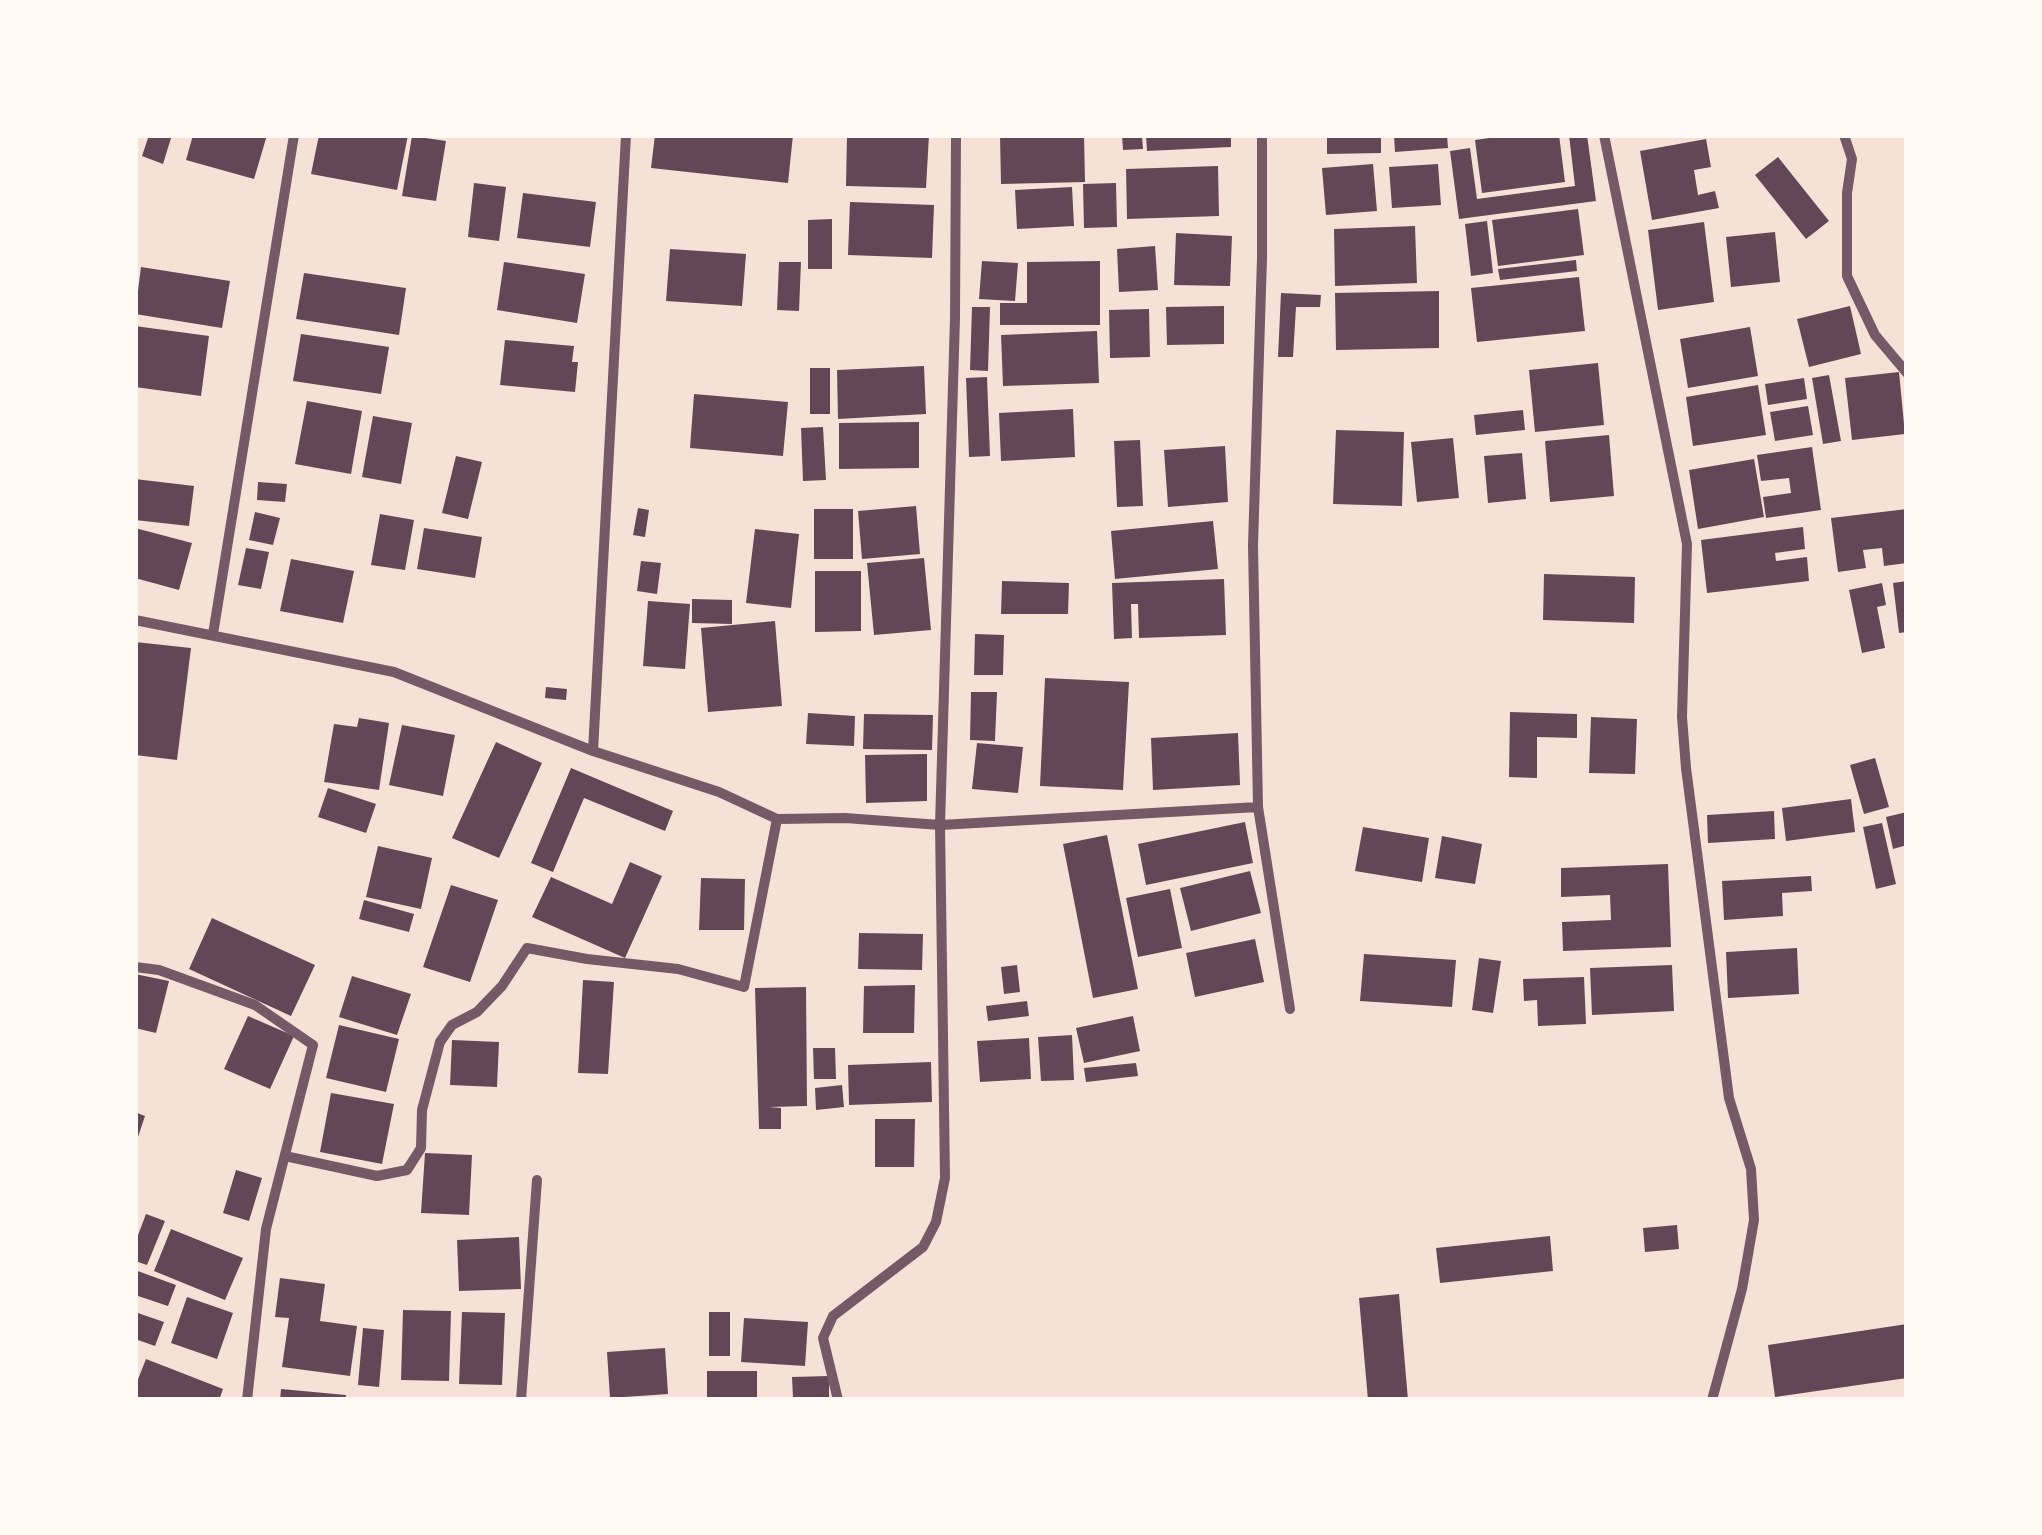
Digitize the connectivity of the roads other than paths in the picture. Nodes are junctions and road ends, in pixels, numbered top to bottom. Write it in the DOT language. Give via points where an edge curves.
graph roads {
  1 [pos="294,135"];
  2 [pos="626,135"];
  3 [pos="956,135"];
  4 [pos="1262,135"];
  5 [pos="1604,135"];
  6 [pos="1844,135"];
  7 [pos="1907,373"];
  8 [pos="135,620"];
  9 [pos="213,634"];
  10 [pos="594,751"];
  11 [pos="1258,807"];
  12 [pos="776,819"];
  13 [pos="940,825"];
  14 [pos="135,967"];
  15 [pos="1290,1009"];
  16 [pos="285,1156"];
  17 [pos="536,1180"];
  18 [pos="247,1400"];
  19 [pos="521,1400"];
  20 [pos="838,1400"];
  21 [pos="1712,1400"];
  1 -- 9 [label="street"];
  2 -- 10 [label="street"];
  3 -- 13 [label="street"];
  4 -- 11 [label="street" via="1254,545"];
  5 -- 21 [label="street" via="1688,544 1686,768 1729,1098 1752,1169 1754,1220"];
  6 -- 7 [label="street" via="1852,159 1847,276 1875,335"];
  8 -- 9 [label="street"];
  9 -- 10 [label="street" via="394,672"];
  10 -- 12 [label="street" via="719,792"];
  11 -- 13 [label="street"];
  11 -- 15 [label="street"];
  12 -- 13 [label="street"];
  12 -- 16 [label="street" via="744,988 678,968 527,948 502,986 440,1042 422,1110 421,1148 407,1170 377,1176"];
  13 -- 20 [label="street" via="945,1178 936,1222 922,1247 833,1316 822,1338"];
  14 -- 16 [label="street" via="255,1005 314,1044"];
  16 -- 18 [label="street" via="266,1230"];
  17 -- 19 [label="street"];
}
